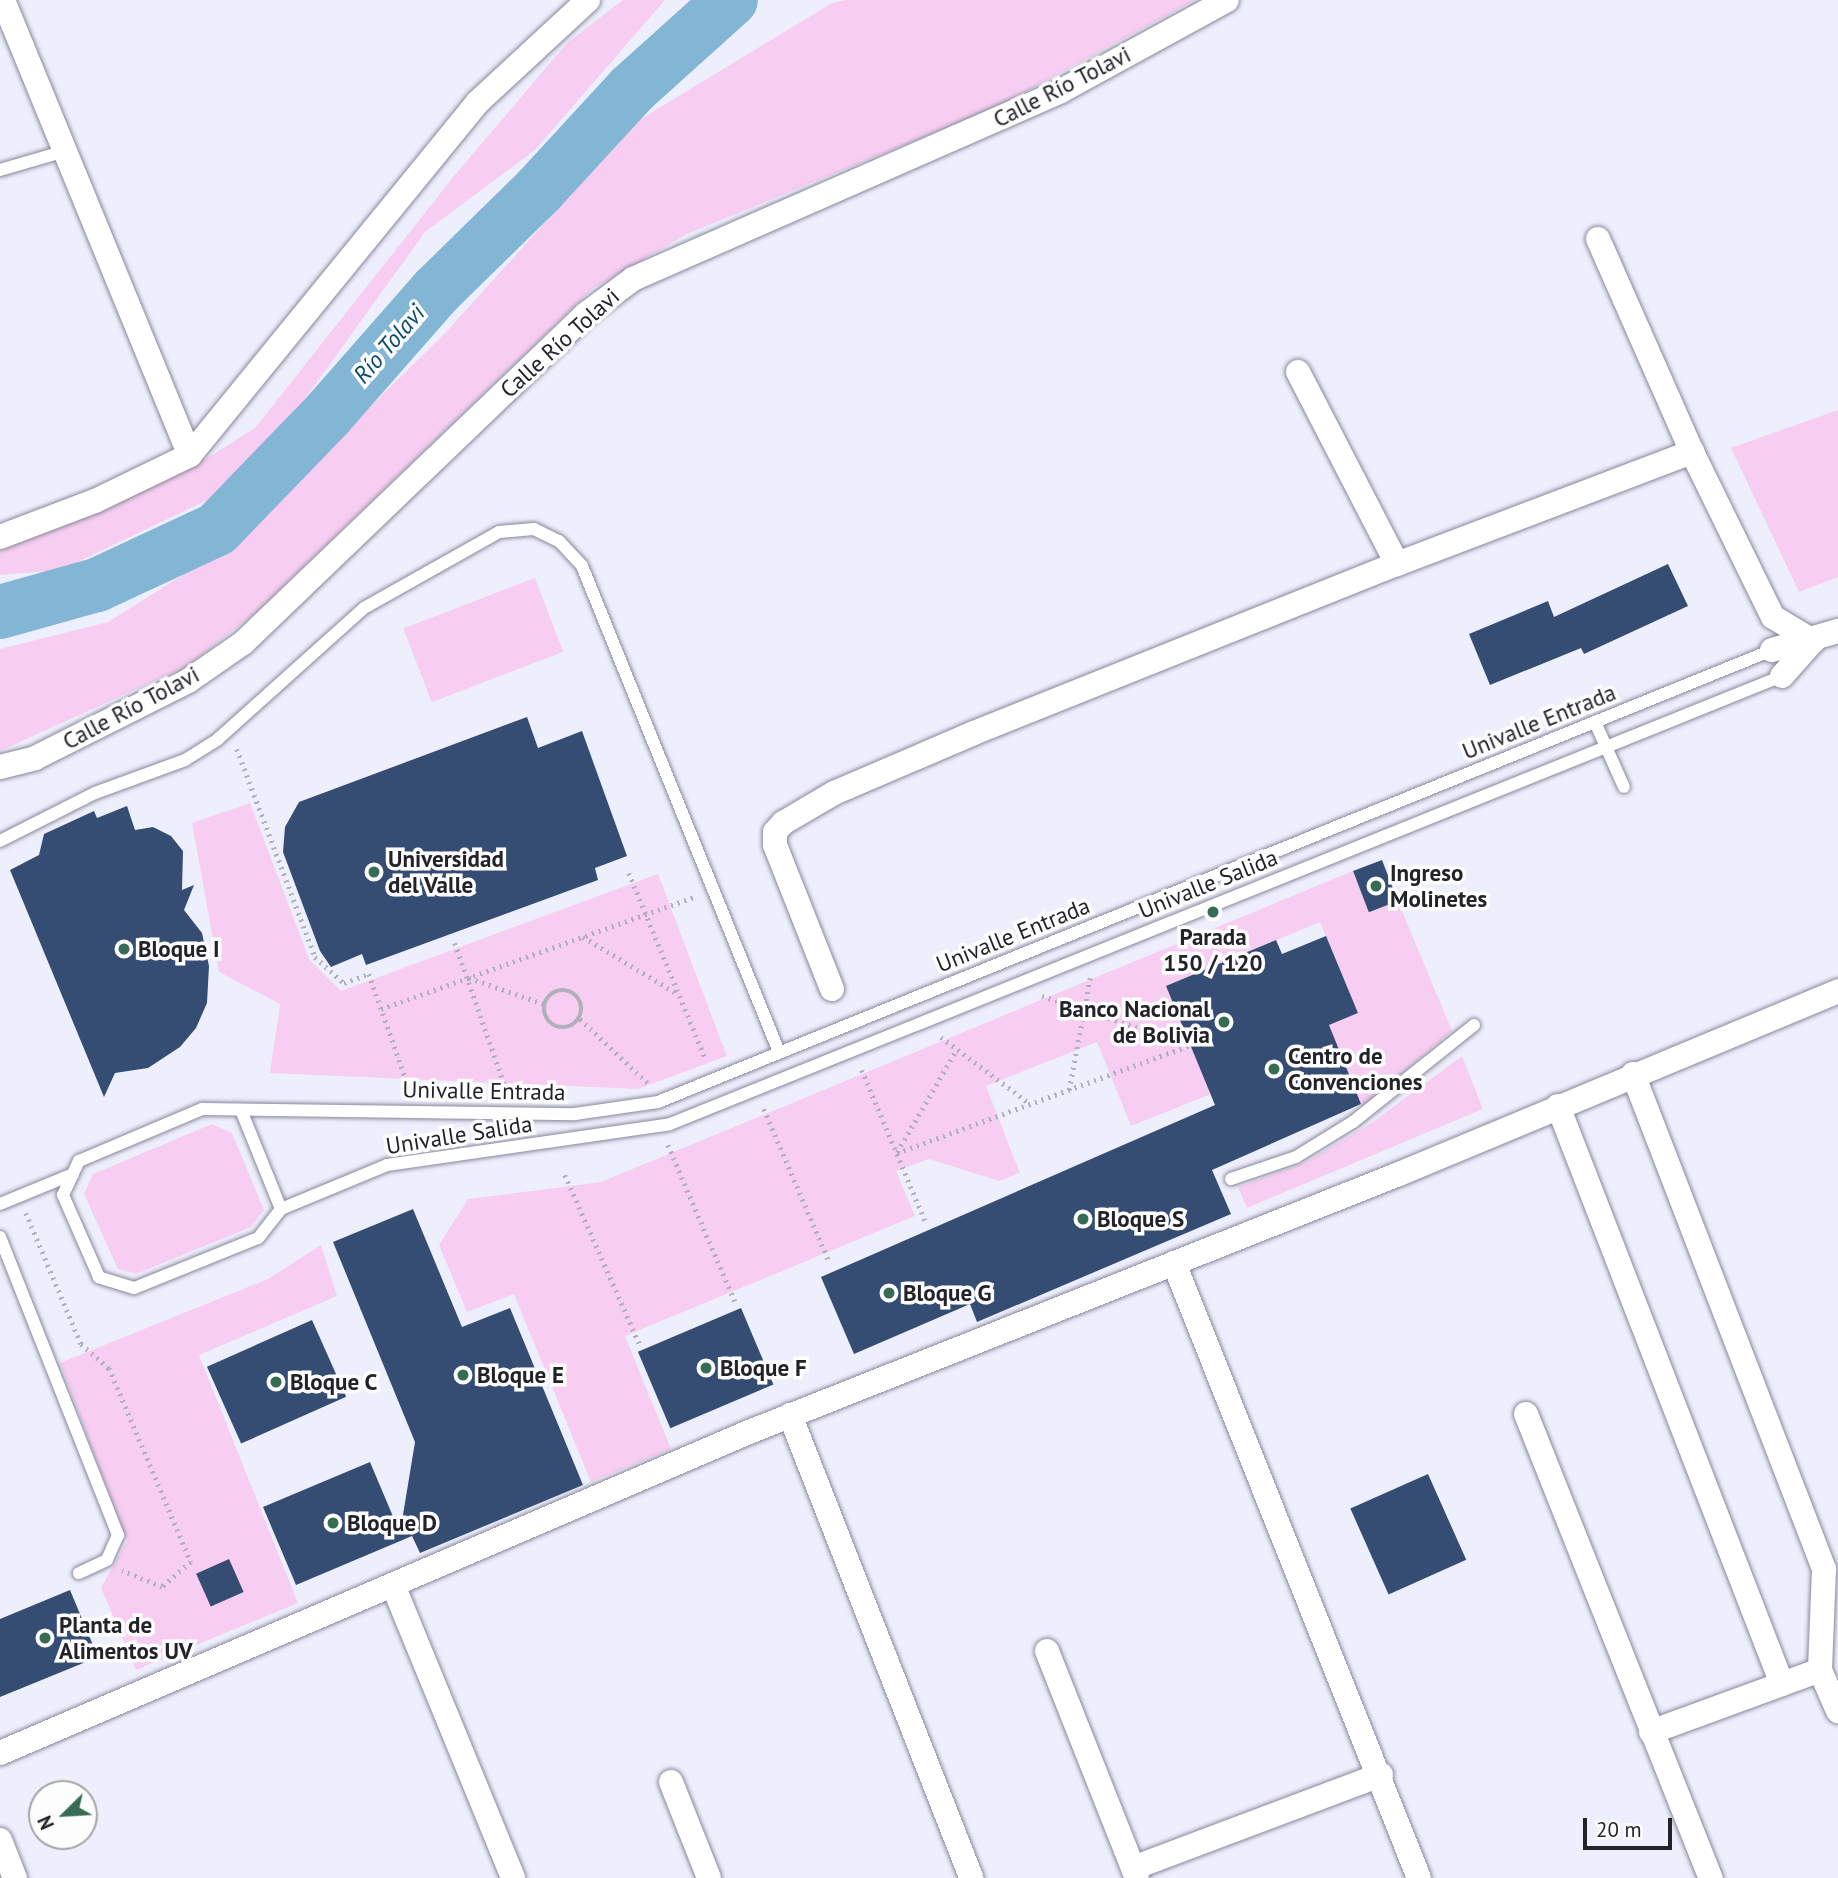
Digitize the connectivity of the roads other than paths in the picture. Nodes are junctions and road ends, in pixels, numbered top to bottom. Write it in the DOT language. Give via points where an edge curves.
graph roads {
  1 [pos="588,0"];
  2 [pos="1227,0"];
  3 [pos="3,5"];
  4 [pos="65,151"];
  5 [pos="0,170"];
  6 [pos="1598,239"];
  7 [pos="1298,372"];
  8 [pos="1692,452"];
  9 [pos="190,455"];
  10 [pos="0,537"];
  11 [pos="1397,564"];
  12 [pos="1838,631"];
  13 [pos="1813,641"];
  14 [pos="1772,650"];
  15 [pos="1782,676"];
  16 [pos="1595,722"];
  17 [pos="1606,747"];
  18 [pos="0,767"];
  19 [pos="1624,787"];
  20 [pos="1386,807"];
  21 [pos="1395,831"];
  22 [pos="0,841"];
  23 [pos="832,989"];
  24 [pos="1838,991"];
  25 [pos="1474,1025"];
  26 [pos="779,1052"];
  27 [pos="1633,1074"];
  28 [pos="1558,1106"];
  29 [pos="241,1110"];
  30 [pos="73,1174"];
  31 [pos="1231,1179"];
  32 [pos="0,1205"];
  33 [pos="281,1209"];
  34 [pos="0,1237"];
  35 [pos="1174,1263"];
  36 [pos="1526,1414"];
  37 [pos="790,1415"];
  38 [pos="79,1573"];
  39 [pos="393,1585"];
  40 [pos="1046,1651"];
  41 [pos="1820,1670"];
  42 [pos="1782,1684"];
  43 [pos="1838,1711"];
  44 [pos="1651,1732"];
  45 [pos="0,1753"];
  46 [pos="1381,1775"];
  47 [pos="671,1782"];
  48 [pos="0,1840"];
  49 [pos="1135,1873"];
  50 [pos="15,1878"];
  51 [pos="513,1878"];
  52 [pos="709,1878"];
  53 [pos="971,1878"];
  54 [pos="1419,1878"];
  55 [pos="1711,1878"];
  1 -- 9 [label="street" via="478,102"];
  2 -- 18 [label="street, Calle Río Tolavi" via="1061,91 633,279 586,314 243,643 188,681 35,758"];
  3 -- 4 [label="street"];
  4 -- 5 [label="lane"];
  4 -- 9 [label="street"];
  6 -- 8 [label="street"];
  7 -- 11 [label="street"];
  8 -- 11 [label="street"];
  8 -- 13 [label="street" via="1773,617"];
  9 -- 10 [label="street" via="95,501"];
  11 -- 23 [label="street" via="923,755 834,793 783,823 775,832 775,845"];
  12 -- 13 [label="street"];
  13 -- 14 [label="street"];
  13 -- 15 [label="street"];
  14 -- 16 [label="lane, Univalle Entrada"];
  15 -- 17 [label="lane, Univalle Salida"];
  16 -- 17 [label="lane"];
  16 -- 20 [label="lane, Univalle Entrada"];
  17 -- 19 [label="lane"];
  17 -- 21 [label="lane, Univalle Salida"];
  20 -- 21 [label="lane"];
  20 -- 26 [label="lane, Univalle Entrada"];
  21 -- 33 [label="lane, Univalle Salida" via="659,1125 387,1166"];
  22 -- 26 [label="lane" via="95,793 185,760 230,728 364,608 499,532 534,529 559,541 582,566"];
  24 -- 27 [label="street"];
  25 -- 31 [label="lane" via="1353,1122 1296,1157"];
  26 -- 29 [label="lane, Univalle Entrada" via="665,1099 575,1114"];
  27 -- 28 [label="street"];
  27 -- 41 [label="street" via="1824,1569"];
  28 -- 35 [label="street"];
  28 -- 42 [label="street"];
  29 -- 30 [label="lane" via="202,1109 79,1161"];
  29 -- 33 [label="lane"];
  30 -- 32 [label="lane"];
  30 -- 33 [label="lane" via="63,1195 99,1277 134,1288 258,1238"];
  34 -- 38 [label="lane" via="118,1535 107,1560"];
  35 -- 37 [label="street"];
  35 -- 46 [label="street"];
  36 -- 44 [label="street"];
  37 -- 39 [label="street"];
  37 -- 53 [label="street"];
  39 -- 45 [label="street"];
  39 -- 51 [label="street"];
  40 -- 49 [label="street"];
  41 -- 42 [label="street"];
  41 -- 43 [label="street"];
  42 -- 44 [label="street"];
  44 -- 55 [label="street"];
  46 -- 49 [label="street"];
  46 -- 54 [label="street"];
  47 -- 52 [label="street"];
  48 -- 50 [label="street"];
}
